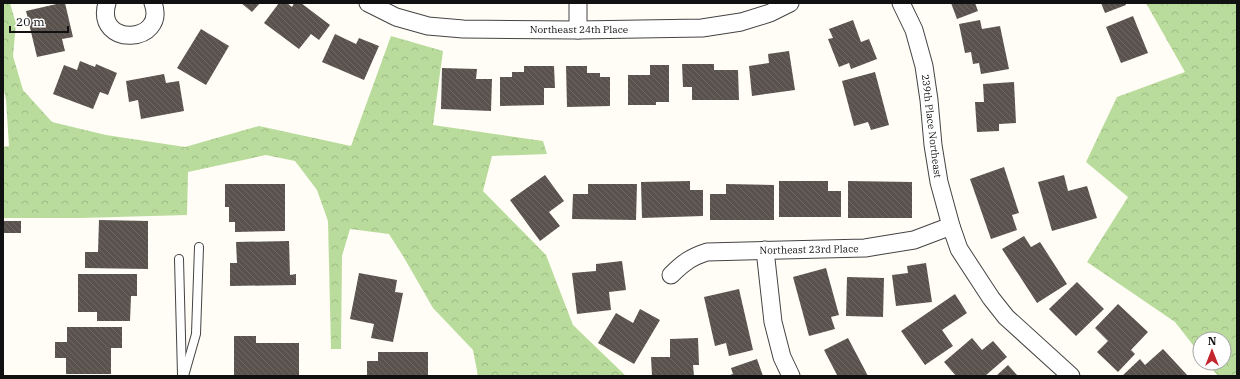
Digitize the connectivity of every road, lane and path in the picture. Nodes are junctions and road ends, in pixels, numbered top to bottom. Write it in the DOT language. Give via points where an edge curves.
graph roads {
  1 [pos="107,3"];
  2 [pos="153,3"];
  3 [pos="368,3"];
  4 [pos="578,3"];
  5 [pos="790,3"];
  6 [pos="901,3"];
  7 [pos="578,30"];
  8 [pos="951,226"];
  9 [pos="199,247"];
  10 [pos="765,250"];
  11 [pos="179,259"];
  12 [pos="671,275"];
  13 [pos="183,376"];
  14 [pos="791,376"];
  15 [pos="1071,376"];
  1 -- 2 [label="street" via="107,21 115,31 135,36 149,28 153,21"];
  3 -- 7 [label="street, Northeast 24th Place" via="396,17 428,26 463,30"];
  4 -- 7 [label="street"];
  5 -- 7 [label="street, Northeast 24th Place" via="770,13 741,22 702,28"];
  6 -- 8 [label="street, 239th Place Northeast" via="914,30 924,66 934,156"];
  8 -- 10 [label="street, Northeast 23rd Place" via="914,240 865,248"];
  8 -- 15 [label="street, 239th Place Northeast" via="960,249 974,273 1006,317"];
  9 -- 13 [label="lane" via="196,334"];
  10 -- 12 [label="street, Northeast 23rd Place" via="707,252 681,264"];
  10 -- 14 [label="street" via="773,322 782,357"];
  11 -- 13 [label="lane"];
}
